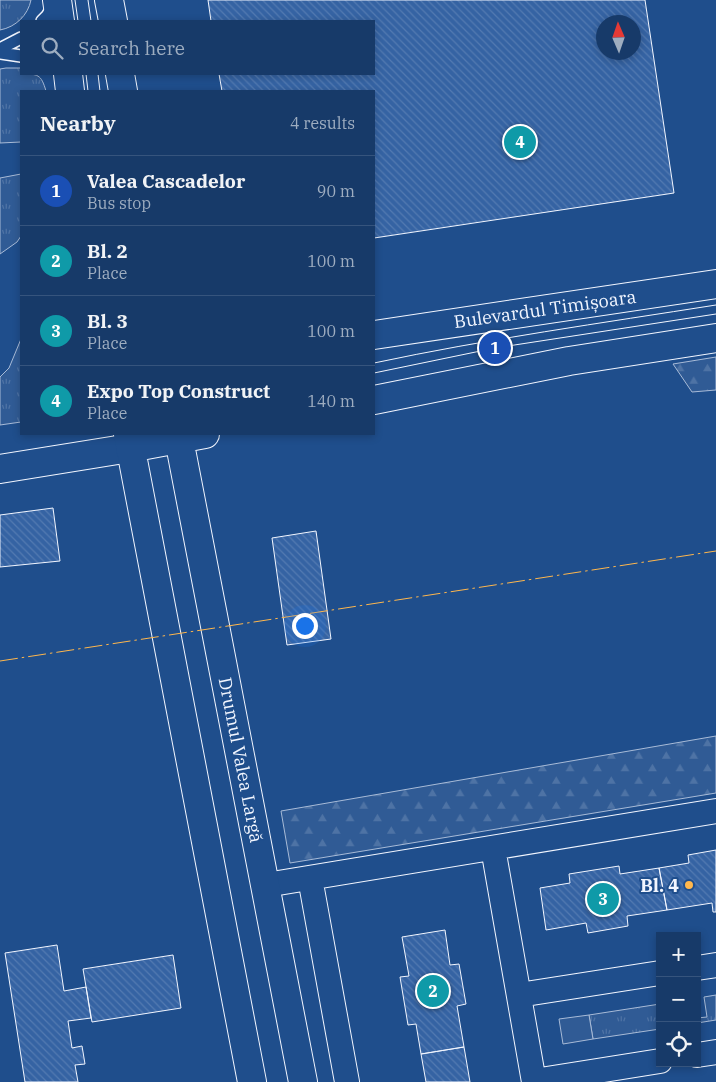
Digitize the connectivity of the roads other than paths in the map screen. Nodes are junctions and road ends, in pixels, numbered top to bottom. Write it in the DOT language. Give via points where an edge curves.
graph roads {
  1 [pos="57,0"];
  2 [pos="109,0"];
  3 [pos="43,20"];
  4 [pos="60,20"];
  5 [pos="112,20"];
  6 [pos="20,39"];
  7 [pos="0,49"];
  8 [pos="0,54"];
  9 [pos="20,56"];
  10 [pos="68,75"];
  11 [pos="120,75"];
  12 [pos="70,90"];
  13 [pos="123,90"];
  14 [pos="716,284"];
  15 [pos="375,334"];
  16 [pos="716,338"];
  17 [pos="375,400"];
  18 [pos="89,435"];
  19 [pos="188,436"];
  20 [pos="133,439"];
  21 [pos="63,460"];
  22 [pos="0,469"];
  23 [pos="716,812"];
  24 [pos="493,848"];
  25 [pos="310,878"];
  26 [pos="266,885"];
  27 [pos="716,965"];
  28 [pos="701,967"];
  29 [pos="656,975"];
  30 [pos="519,995"];
  31 [pos="716,1052"];
  32 [pos="701,1055"];
  33 [pos="656,1062"];
  34 [pos="252,1082"];
  35 [pos="303,1082"];
  36 [pos="347,1082"];
  37 [pos="534,1082"];
  1 -- 3 [label="lane"];
  1 -- 4 [label="main road"];
  2 -- 5 [label="main road"];
  6 -- 7 [label="lane"];
  8 -- 9 [label="lane"];
  10 -- 12 [label="main road"];
  11 -- 13 [label="main road"];
  14 -- 15 [label="main road, Bulevardul Timișoara"];
  16 -- 17 [label="main road" via="569,361"];
  18 -- 21 [label="main road"];
  19 -- 20 [label="main road"];
  19 -- 26 [label="main road, Drumul Valea Largă"];
  20 -- 21 [label="main road"];
  20 -- 34 [label="main road"];
  21 -- 22 [label="main road"];
  23 -- 24 [label="street"];
  24 -- 25 [label="street"];
  24 -- 30 [label="street"];
  25 -- 26 [label="street"];
  25 -- 36 [label="street"];
  26 -- 35 [label="main road, Drumul Valea Largă"];
  27 -- 28 [label="street"];
  29 -- 30 [label="street"];
  30 -- 37 [label="street"];
  31 -- 32 [label="street"];
  33 -- 37 [label="street"];
}
